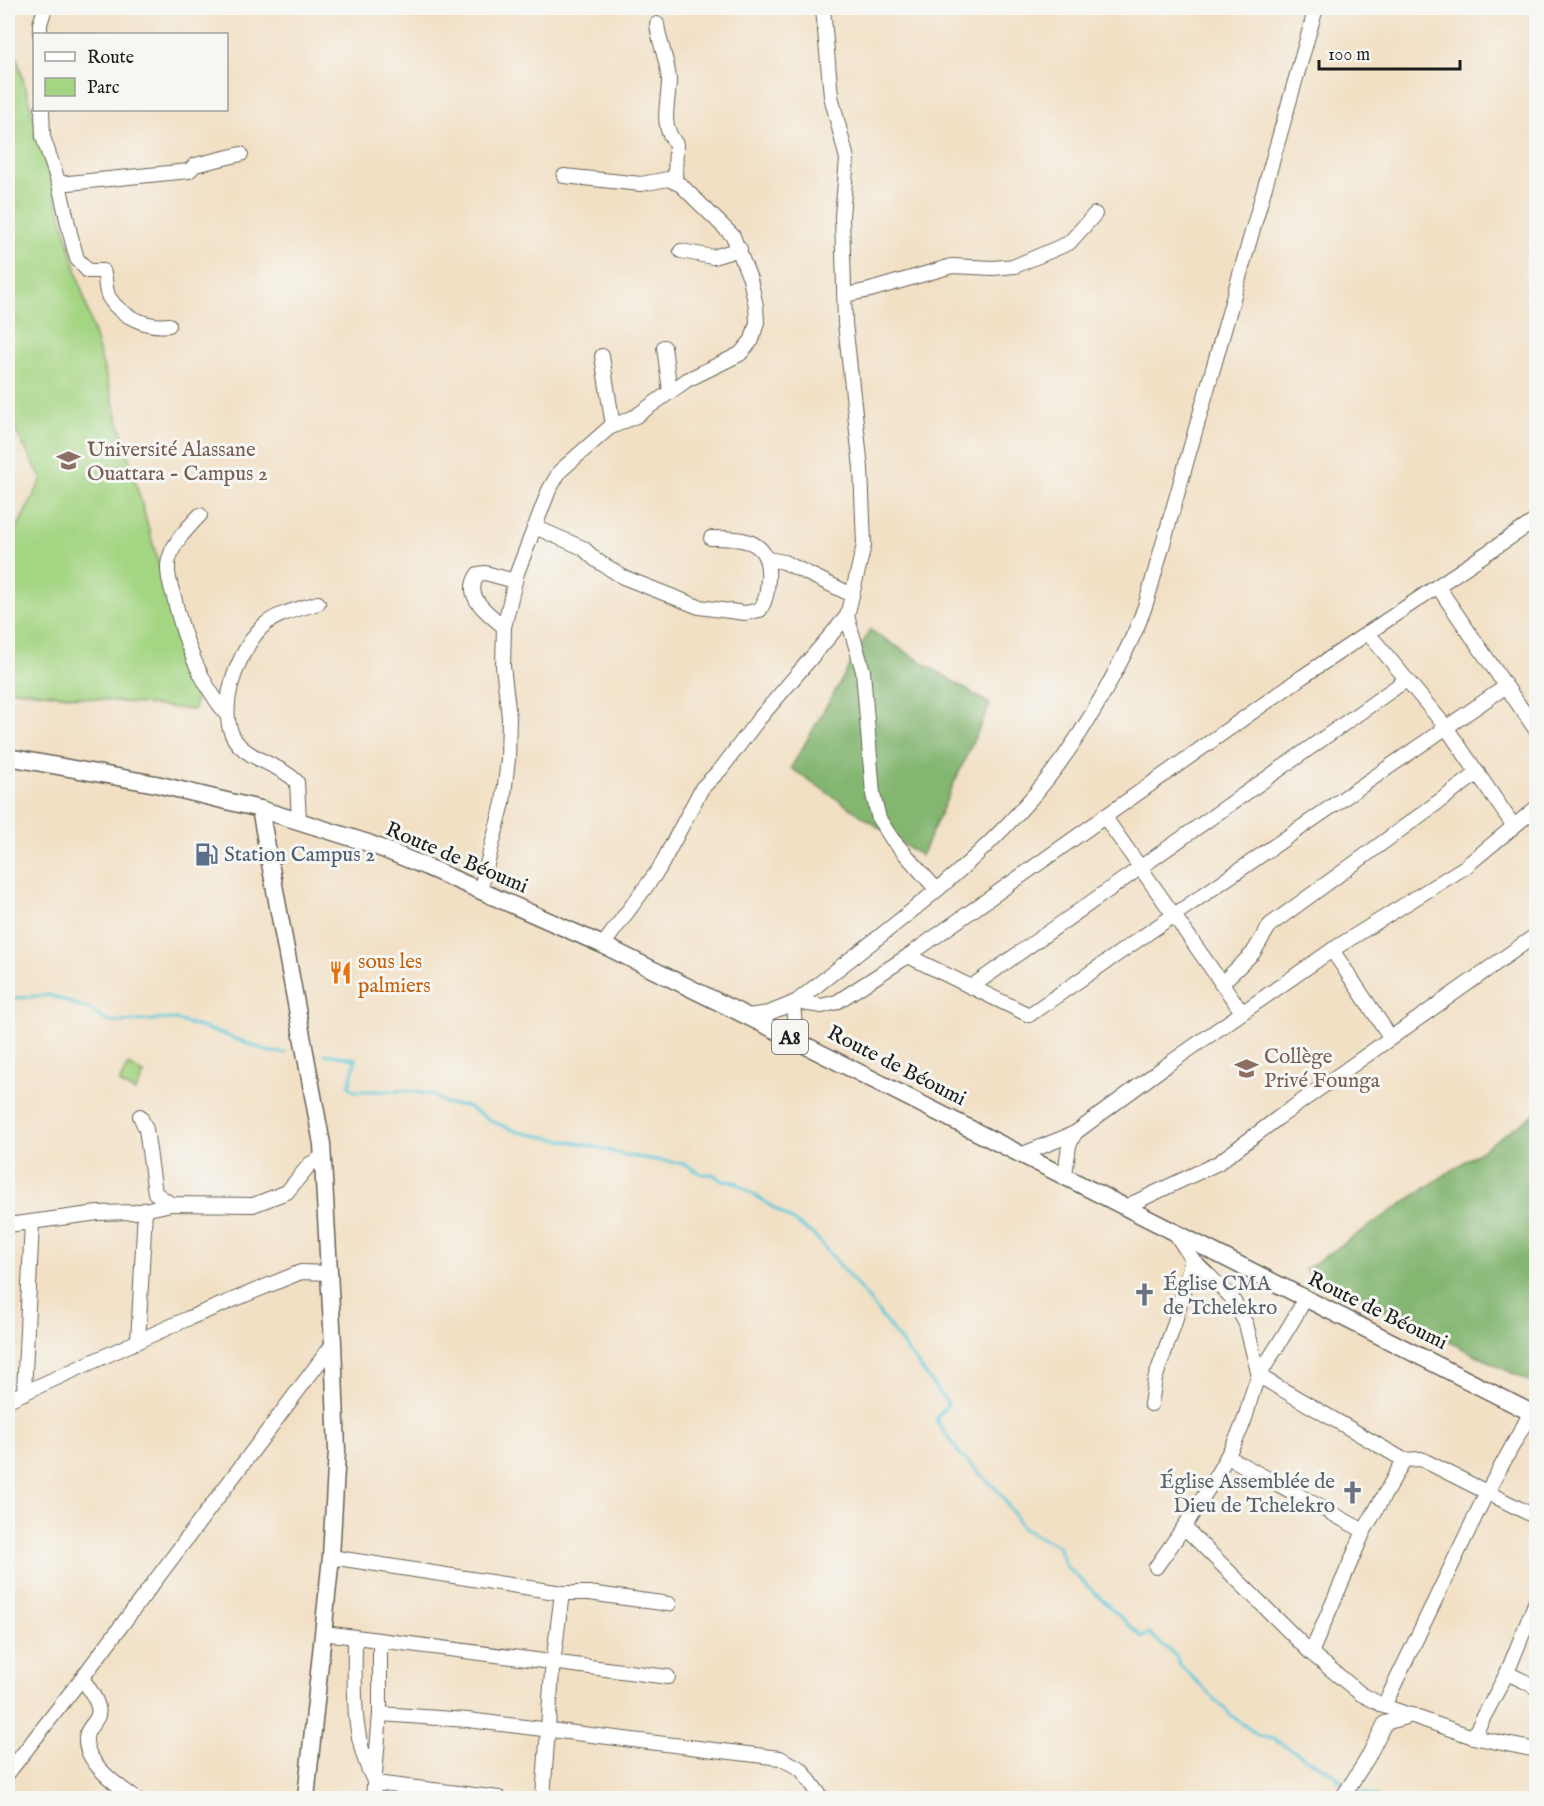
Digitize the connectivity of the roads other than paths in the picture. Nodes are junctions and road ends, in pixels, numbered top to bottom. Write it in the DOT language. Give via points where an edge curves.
graph roads {
  1 [pos="45,8"];
  2 [pos="823,8"];
  3 [pos="1316,8"];
  4 [pos="657,24"];
  5 [pos="40,33"];
  6 [pos="42,111"];
  7 [pos="241,154"];
  8 [pos="564,176"];
  9 [pos="675,181"];
  10 [pos="59,184"];
  11 [pos="1095,214"];
  12 [pos="740,249"];
  13 [pos="681,251"];
  14 [pos="845,295"];
  15 [pos="169,325"];
  16 [pos="664,347"];
  17 [pos="602,356"];
  18 [pos="670,391"];
  19 [pos="613,426"];
  20 [pos="200,515"];
  21 [pos="1536,520"];
  22 [pos="536,527"];
  23 [pos="711,538"];
  24 [pos="768,559"];
  25 [pos="515,581"];
  26 [pos="1438,586"];
  27 [pos="852,595"];
  28 [pos="318,603"];
  29 [pos="847,616"];
  30 [pos="504,627"];
  31 [pos="1368,633"];
  32 [pos="1406,680"];
  33 [pos="1505,687"];
  34 [pos="227,715"];
  35 [pos="1446,727"];
  36 [pos="1536,730"];
  37 [pos="8,757"];
  38 [pos="1478,773"];
  39 [pos="1536,808"];
  40 [pos="260,809"];
  41 [pos="1104,816"];
  42 [pos="299,820"];
  43 [pos="1513,825"];
  44 [pos="1139,867"];
  45 [pos="936,889"];
  46 [pos="480,891"];
  47 [pos="1174,914"];
  48 [pos="1536,935"];
  49 [pos="603,945"];
  50 [pos="1332,950"];
  51 [pos="908,956"];
  52 [pos="1221,984"];
  53 [pos="971,987"];
  54 [pos="794,1003"];
  55 [pos="1242,1012"];
  56 [pos="748,1016"];
  57 [pos="1391,1038"];
  58 [pos="795,1040"];
  59 [pos="140,1116"];
  60 [pos="1075,1133"];
  61 [pos="1023,1154"];
  62 [pos="323,1157"];
  63 [pos="1065,1175"];
  64 [pos="171,1204"];
  65 [pos="1125,1207"];
  66 [pos="145,1210"];
  67 [pos="32,1222"];
  68 [pos="8,1225"];
  69 [pos="1175,1233"];
  70 [pos="1192,1259"];
  71 [pos="330,1272"];
  72 [pos="1305,1299"];
  73 [pos="138,1341"];
  74 [pos="333,1344"];
  75 [pos="1259,1376"];
  76 [pos="24,1393"];
  77 [pos="8,1400"];
  78 [pos="1151,1404"];
  79 [pos="1534,1413"];
  80 [pos="1228,1456"];
  81 [pos="1404,1460"];
  82 [pos="1487,1492"];
  83 [pos="1536,1517"];
  84 [pos="1185,1528"];
  85 [pos="1364,1531"];
  86 [pos="332,1557"];
  87 [pos="1156,1568"];
  88 [pos="562,1593"];
  89 [pos="669,1604"];
  90 [pos="1535,1609"];
  91 [pos="324,1633"];
  92 [pos="355,1638"];
  93 [pos="380,1641"];
  94 [pos="1311,1653"];
  95 [pos="554,1662"];
  96 [pos="1507,1672"];
  97 [pos="668,1677"];
  98 [pos="82,1678"];
  99 [pos="1536,1687"];
  100 [pos="1384,1706"];
  101 [pos="380,1714"];
  102 [pos="1412,1714"];
  103 [pos="549,1730"];
  104 [pos="1473,1737"];
  105 [pos="1536,1750"];
  106 [pos="14,1755"];
  107 [pos="8,1773"];
  108 [pos="375,1783"];
  109 [pos="135,1798"];
  110 [pos="306,1798"];
  111 [pos="373,1798"];
  112 [pos="499,1798"];
  113 [pos="543,1798"];
  114 [pos="822,1798"];
  115 [pos="1342,1798"];
  1 -- 5 [label="street"];
  2 -- 14 [label="street" via="831,96 847,159 842,216"];
  3 -- 45 [label="street" via="1139,627 1081,734 1028,803"];
  4 -- 9 [label="street" via="669,80 666,124 676,144"];
  6 -- 10 [label="street" via="43,137"];
  7 -- 10 [label="street" via="195,165 189,171"];
  8 -- 9 [label="street" via="641,184"];
  9 -- 12 [label="street" via="722,224"];
  10 -- 15 [label="street" via="72,242 83,268 103,271 109,298 132,317 146,325"];
  11 -- 14 [label="street" via="1069,243 1015,266 952,266"];
  12 -- 13 [label="street" via="713,257"];
  12 -- 18 [label="street" via="756,306 752,340 740,354"];
  14 -- 27 [label="street" via="864,509 864,545"];
  16 -- 18 [label="street"];
  17 -- 19 [label="street"];
  18 -- 19 [label="street" via="636,416"];
  19 -- 22 [label="street" via="560,471"];
  20 -- 34 [label="street" via="174,547 168,565 170,583 195,665"];
  21 -- 26 [label="street"];
  22 -- 24 [label="street" via="583,548 623,577 699,607 745,613 760,609 766,600"];
  22 -- 25 [label="street"];
  23 -- 24 [label="street" via="745,539"];
  24 -- 27 [label="street" via="784,562"];
  25 -- 30 [label="street"];
  25 -- 30 [label="street" via="485,573 478,574 471,587 478,602"];
  26 -- 31 [label="street"];
  26 -- 33 [label="street"];
  27 -- 29 [label="street"];
  28 -- 34 [label="street" via="285,613 263,626 235,668"];
  29 -- 45 [label="street" via="863,671 873,794 879,819"];
  29 -- 49 [label="street" via="702,788 658,869"];
  30 -- 46 [label="street" via="508,759 503,803"];
  31 -- 32 [label="street"];
  31 -- 41 [label="street"];
  32 -- 35 [label="street"];
  32 -- 44 [label="street"];
  33 -- 35 [label="street"];
  33 -- 36 [label="street"];
  34 -- 42 [label="street" via="237,743 297,782"];
  35 -- 38 [label="street"];
  35 -- 47 [label="street"];
  37 -- 40 [label="main road, Route de Béoumi / A8" via="156,784"];
  38 -- 43 [label="street"];
  38 -- 52 [label="street" via="1270,925 1253,952"];
  39 -- 43 [label="street"];
  40 -- 42 [label="main road, Route de Béoumi / A8"];
  40 -- 62 [label="main road"];
  41 -- 44 [label="street"];
  41 -- 51 [label="street"];
  42 -- 46 [label="main road, Route de Béoumi / A8" via="368,843"];
  43 -- 50 [label="street" via="1465,867"];
  44 -- 47 [label="street"];
  44 -- 53 [label="street"];
  45 -- 54 [label="street"];
  46 -- 49 [label="main road, Route de Béoumi / A8"];
  47 -- 52 [label="street"];
  47 -- 53 [label="street" via="1029,1015"];
  48 -- 57 [label="street"];
  49 -- 56 [label="main road, Route de Béoumi / A8"];
  50 -- 55 [label="street"];
  50 -- 57 [label="street"];
  51 -- 53 [label="street"];
  51 -- 54 [label="street" via="837,1002 822,1006"];
  52 -- 55 [label="street"];
  54 -- 56 [label="street" via="770,1014"];
  54 -- 58 [label="street"];
  55 -- 60 [label="street"];
  56 -- 58 [label="main road, Route de Béoumi / A8"];
  57 -- 65 [label="street" via="1218,1163"];
  58 -- 61 [label="main road, Route de Béoumi / A8"];
  59 -- 64 [label="street" via="146,1129 156,1192"];
  60 -- 61 [label="street"];
  60 -- 63 [label="street" via="1069,1145"];
  61 -- 63 [label="main road, Route de Béoumi / A8"];
  62 -- 64 [label="street" via="310,1164 287,1192 253,1205"];
  62 -- 71 [label="main road"];
  63 -- 65 [label="main road, Route de Béoumi / A8"];
  64 -- 66 [label="street"];
  65 -- 69 [label="main road, Route de Béoumi / A8"];
  66 -- 67 [label="street"];
  66 -- 73 [label="street"];
  67 -- 68 [label="street"];
  67 -- 76 [label="street"];
  69 -- 70 [label="street"];
  69 -- 72 [label="main road, Route de Béoumi / A8"];
  70 -- 75 [label="street" via="1232,1298 1246,1324"];
  70 -- 78 [label="street" via="1155,1378"];
  71 -- 73 [label="street" via="301,1272"];
  71 -- 74 [label="main road"];
  72 -- 75 [label="street" via="1287,1335"];
  72 -- 79 [label="main road, Route de Béoumi / A8"];
  73 -- 76 [label="street"];
  74 -- 86 [label="main road" via="337,1451"];
  74 -- 98 [label="street"];
  75 -- 80 [label="street"];
  75 -- 81 [label="street"];
  76 -- 77 [label="street"];
  79 -- 82 [label="street"];
  80 -- 84 [label="street"];
  80 -- 85 [label="street"];
  81 -- 82 [label="street" via="1421,1459"];
  81 -- 85 [label="street"];
  82 -- 83 [label="street"];
  82 -- 100 [label="street"];
  84 -- 87 [label="street"];
  84 -- 94 [label="street"];
  85 -- 94 [label="street"];
  86 -- 88 [label="street"];
  86 -- 91 [label="main road"];
  88 -- 89 [label="street"];
  88 -- 95 [label="street"];
  90 -- 96 [label="street"];
  91 -- 92 [label="street"];
  91 -- 110 [label="main road"];
  92 -- 93 [label="street"];
  92 -- 108 [label="street" via="358,1741"];
  93 -- 95 [label="street"];
  93 -- 101 [label="street"];
  94 -- 100 [label="street" via="1361,1694"];
  95 -- 97 [label="street"];
  95 -- 103 [label="street"];
  96 -- 99 [label="street"];
  96 -- 104 [label="street"];
  98 -- 106 [label="street"];
  98 -- 109 [label="street" via="99,1709 87,1733 87,1743 100,1771"];
  100 -- 102 [label="street"];
  101 -- 103 [label="street"];
  101 -- 108 [label="street"];
  102 -- 104 [label="street"];
  102 -- 115 [label="street" via="1385,1723"];
  103 -- 113 [label="street"];
  103 -- 114 [label="street" via="780,1758 801,1769"];
  104 -- 105 [label="street"];
  106 -- 107 [label="street"];
  108 -- 111 [label="street"];
  108 -- 112 [label="street"];
}
